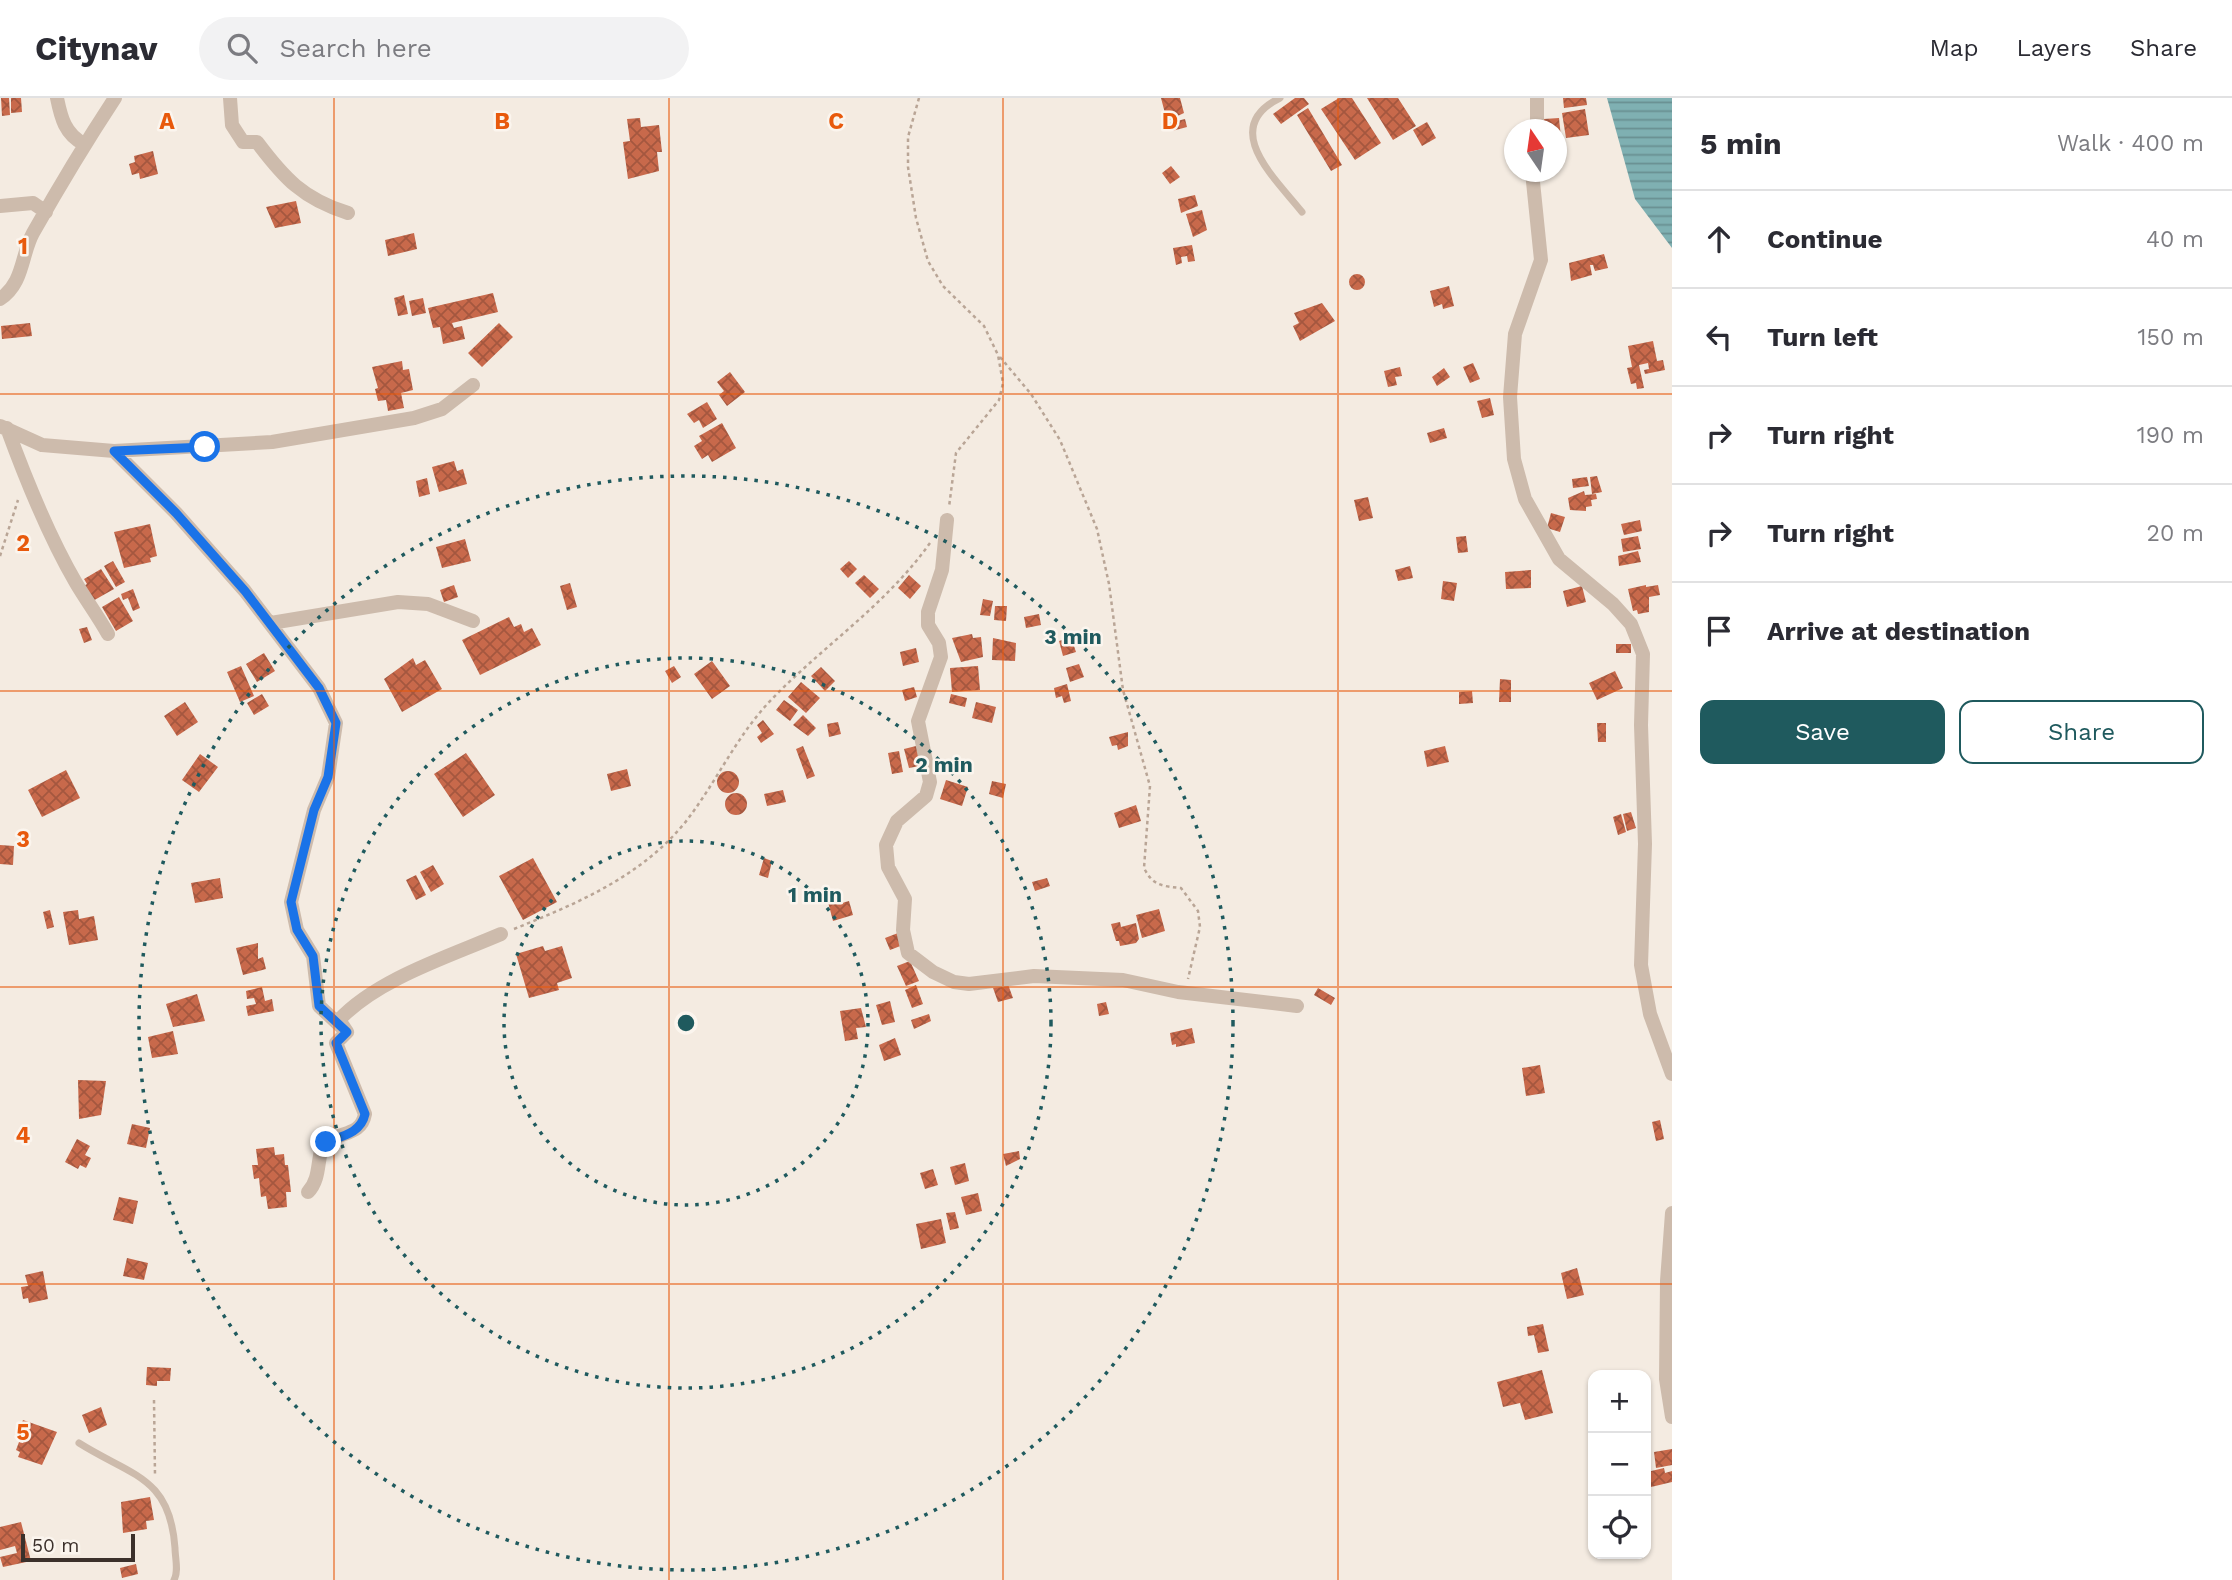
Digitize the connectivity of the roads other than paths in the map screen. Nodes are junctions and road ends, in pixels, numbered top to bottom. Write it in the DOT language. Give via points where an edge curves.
graph roads {
  1 [pos="57,98"];
  2 [pos="116,98"];
  3 [pos="230,98"];
  4 [pos="1280,98"];
  5 [pos="1537,98"];
  6 [pos="1537,119"];
  7 [pos="84,144"];
  8 [pos="1533,182"];
  9 [pos="0,206"];
  10 [pos="46,212"];
  11 [pos="1302,212"];
  12 [pos="348,213"];
  13 [pos="0,299"];
  14 [pos="473,384"];
  15 [pos="3,427"];
  16 [pos="114,451"];
  17 [pos="947,520"];
  18 [pos="473,621"];
  19 [pos="271,623"];
  20 [pos="108,634"];
  21 [pos="501,934"];
  22 [pos="1297,1006"];
  23 [pos="347,1032"];
  24 [pos="1672,1074"];
  25 [pos="307,1192"];
  26 [pos="1672,1213"];
  27 [pos="1672,1417"];
  28 [pos="79,1443"];
  29 [pos="174,1580"];
  1 -- 7 [label="street" via="66,128"];
  2 -- 7 [label="street"];
  3 -- 12 [label="street" via="232,125 243,142 257,142 290,184"];
  4 -- 11 [label="lane" via="1254,118 1250,131 1258,154"];
  5 -- 6 [label="street"];
  7 -- 10 [label="street"];
  8 -- 24 [label="street" via="1541,260 1515,334 1510,397 1514,459 1525,499 1559,559 1631,624 1643,654 1641,965 1650,1014"];
  9 -- 10 [label="street" via="33,203"];
  10 -- 13 [label="street" via="31,236 16,282"];
  14 -- 16 [label="street" via="442,409 414,418 272,442"];
  15 -- 16 [label="street" via="43,445"];
  15 -- 20 [label="street" via="76,584"];
  16 -- 19 [label="street" via="176,513"];
  17 -- 22 [label="street" via="942,570 928,612 928,625 941,657 918,721 930,782 926,796 897,821 886,845 888,867 905,899 903,930 908,953 954,982 1014,976 1123,980 1178,992"];
  18 -- 19 [label="street" via="428,604 398,602"];
  19 -- 23 [label="street" via="319,688 336,723 328,777 314,810 291,902 297,930 313,956 319,1006"];
  21 -- 23 [label="street" via="374,992 339,1020"];
  23 -- 25 [label="street" via="336,1043 365,1114 363,1123 326,1142 317,1183"];
  26 -- 27 [label="street" via="1666,1379"];
  28 -- 29 [label="lane" via="150,1481 166,1504 174,1540"];
}
